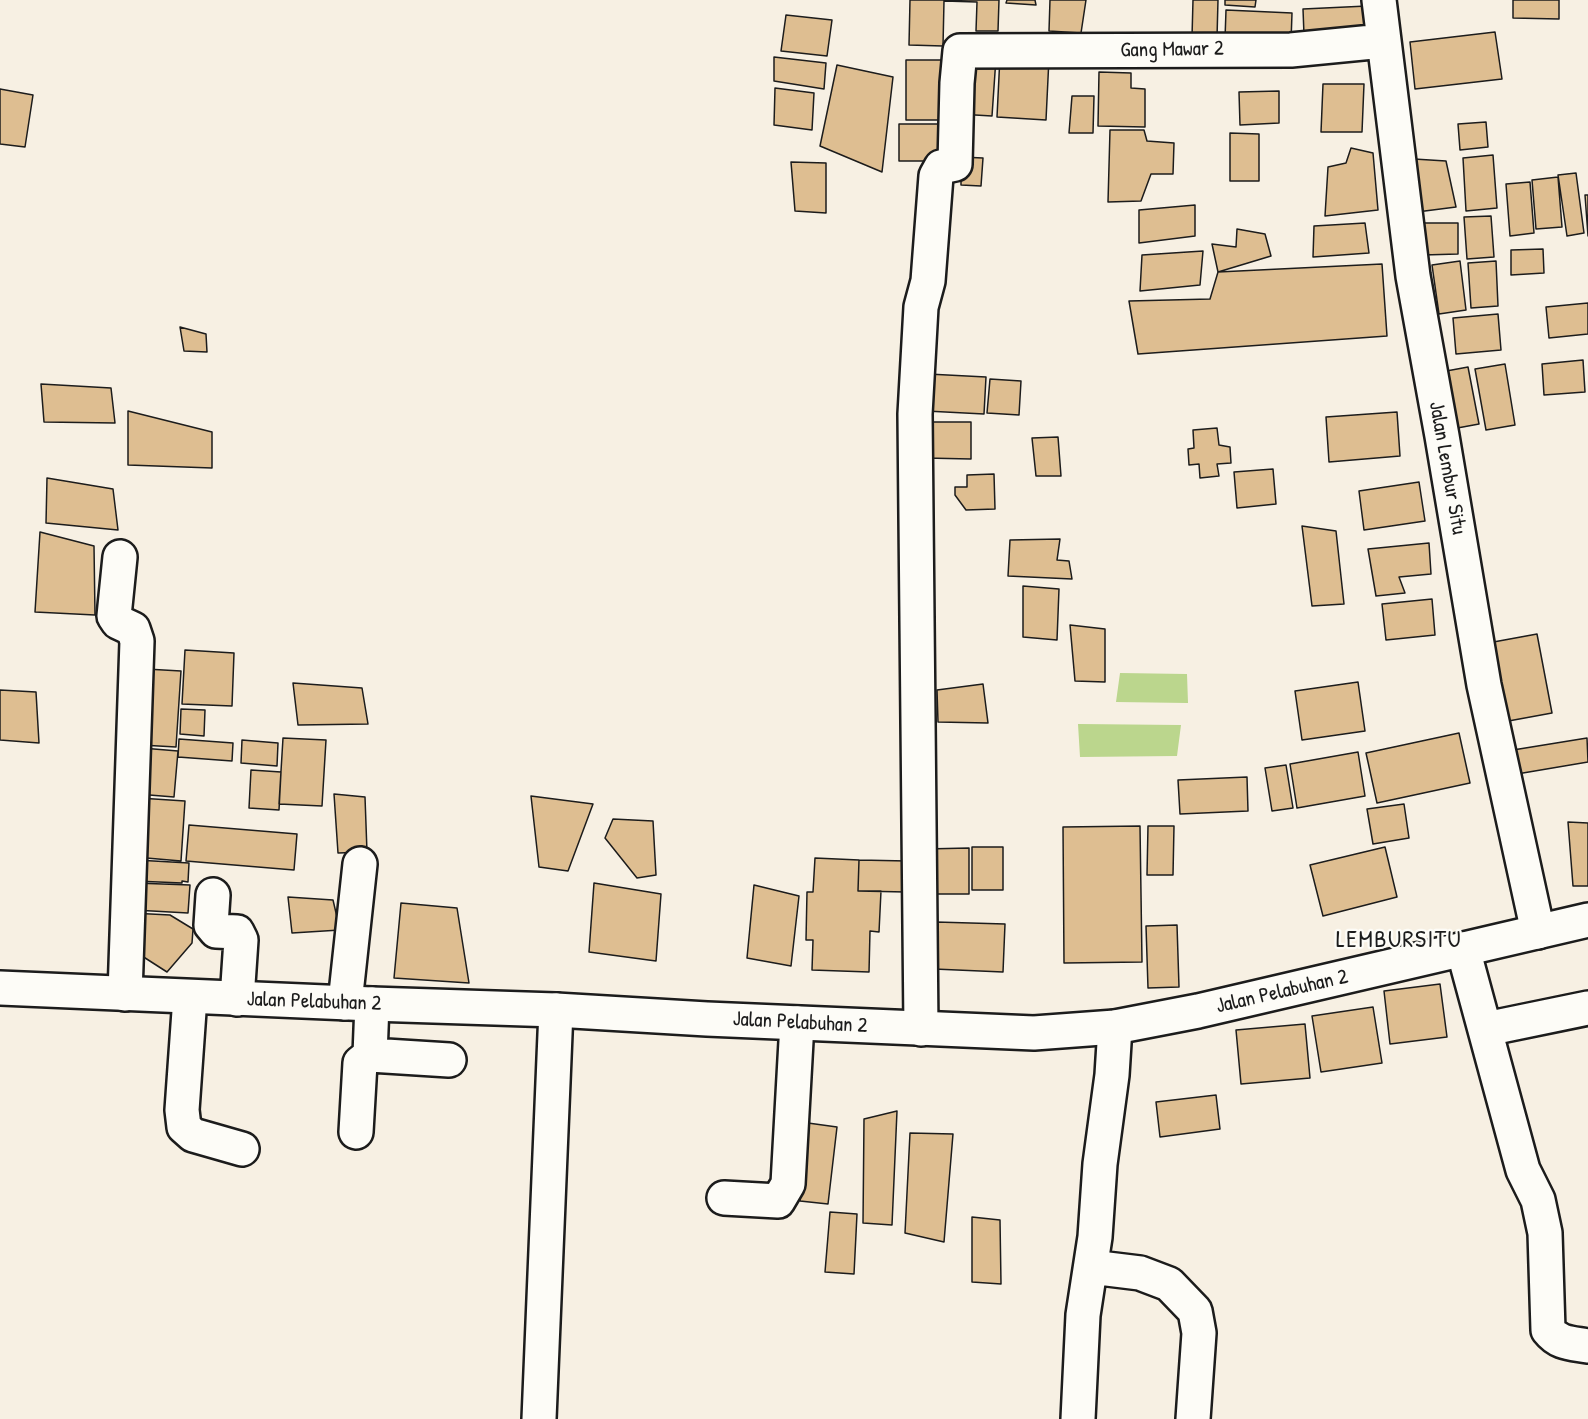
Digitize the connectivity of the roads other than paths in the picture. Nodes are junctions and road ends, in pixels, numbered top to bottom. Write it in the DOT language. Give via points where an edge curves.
graph roads {
  1 [pos="1379,0"];
  2 [pos="1383,41"];
  3 [pos="120,557"];
  4 [pos="360,864"];
  5 [pos="213,895"];
  6 [pos="1588,920"];
  7 [pos="1538,932"];
  8 [pos="1463,949"];
  9 [pos="0,988"];
  10 [pos="124,994"];
  11 [pos="190,997"];
  12 [pos="237,999"];
  13 [pos="359,1004"];
  14 [pos="1588,1008"];
  15 [pos="556,1010"];
  16 [pos="797,1023"];
  17 [pos="1115,1027"];
  18 [pos="921,1029"];
  19 [pos="1486,1029"];
  20 [pos="370,1055"];
  21 [pos="449,1060"];
  22 [pos="356,1132"];
  23 [pos="242,1149"];
  24 [pos="724,1198"];
  25 [pos="1091,1267"];
  26 [pos="1588,1346"];
  27 [pos="539,1419"];
  28 [pos="1078,1419"];
  29 [pos="1193,1419"];
  1 -- 2 [label="street, Jalan Lembur Situ"];
  2 -- 7 [label="street, Jalan Lembur Situ" via="1413,276 1484,685"];
  2 -- 18 [label="street, Gang Mawar 2" via="1291,50 960,51 955,164 941,167 936,176 928,281 921,307 915,414"];
  3 -- 10 [label="street" via="114,616 132,629 137,641"];
  4 -- 13 [label="street"];
  5 -- 12 [label="street" via="211,926 216,931 237,932 241,940"];
  6 -- 7 [label="street, Jalan Pelabuhan 2"];
  7 -- 8 [label="street, Jalan Pelabuhan 2"];
  8 -- 17 [label="street, Jalan Pelabuhan 2" via="1232,1004"];
  8 -- 19 [label="street"];
  9 -- 10 [label="street, Jalan Pelabuhan 2"];
  10 -- 11 [label="street, Jalan Pelabuhan 2"];
  11 -- 12 [label="street, Jalan Pelabuhan 2"];
  11 -- 23 [label="street" via="184,1127 193,1135"];
  12 -- 13 [label="street, Jalan Pelabuhan 2"];
  13 -- 15 [label="street, Jalan Pelabuhan 2"];
  13 -- 20 [label="street"];
  14 -- 19 [label="street"];
  15 -- 16 [label="street, Jalan Pelabuhan 2"];
  15 -- 27 [label="street"];
  16 -- 18 [label="street, Jalan Pelabuhan 2"];
  16 -- 24 [label="street" via="788,1184 778,1201"];
  17 -- 18 [label="street, Jalan Pelabuhan 2" via="1034,1033"];
  17 -- 25 [label="street"];
  19 -- 26 [label="street" via="1523,1170 1538,1200 1545,1233 1548,1330 1555,1339"];
  20 -- 21 [label="street"];
  20 -- 22 [label="street" via="360,1063"];
  25 -- 28 [label="street" via="1083,1315"];
  25 -- 29 [label="street" via="1140,1273 1169,1284 1195,1311 1199,1333"];
}
